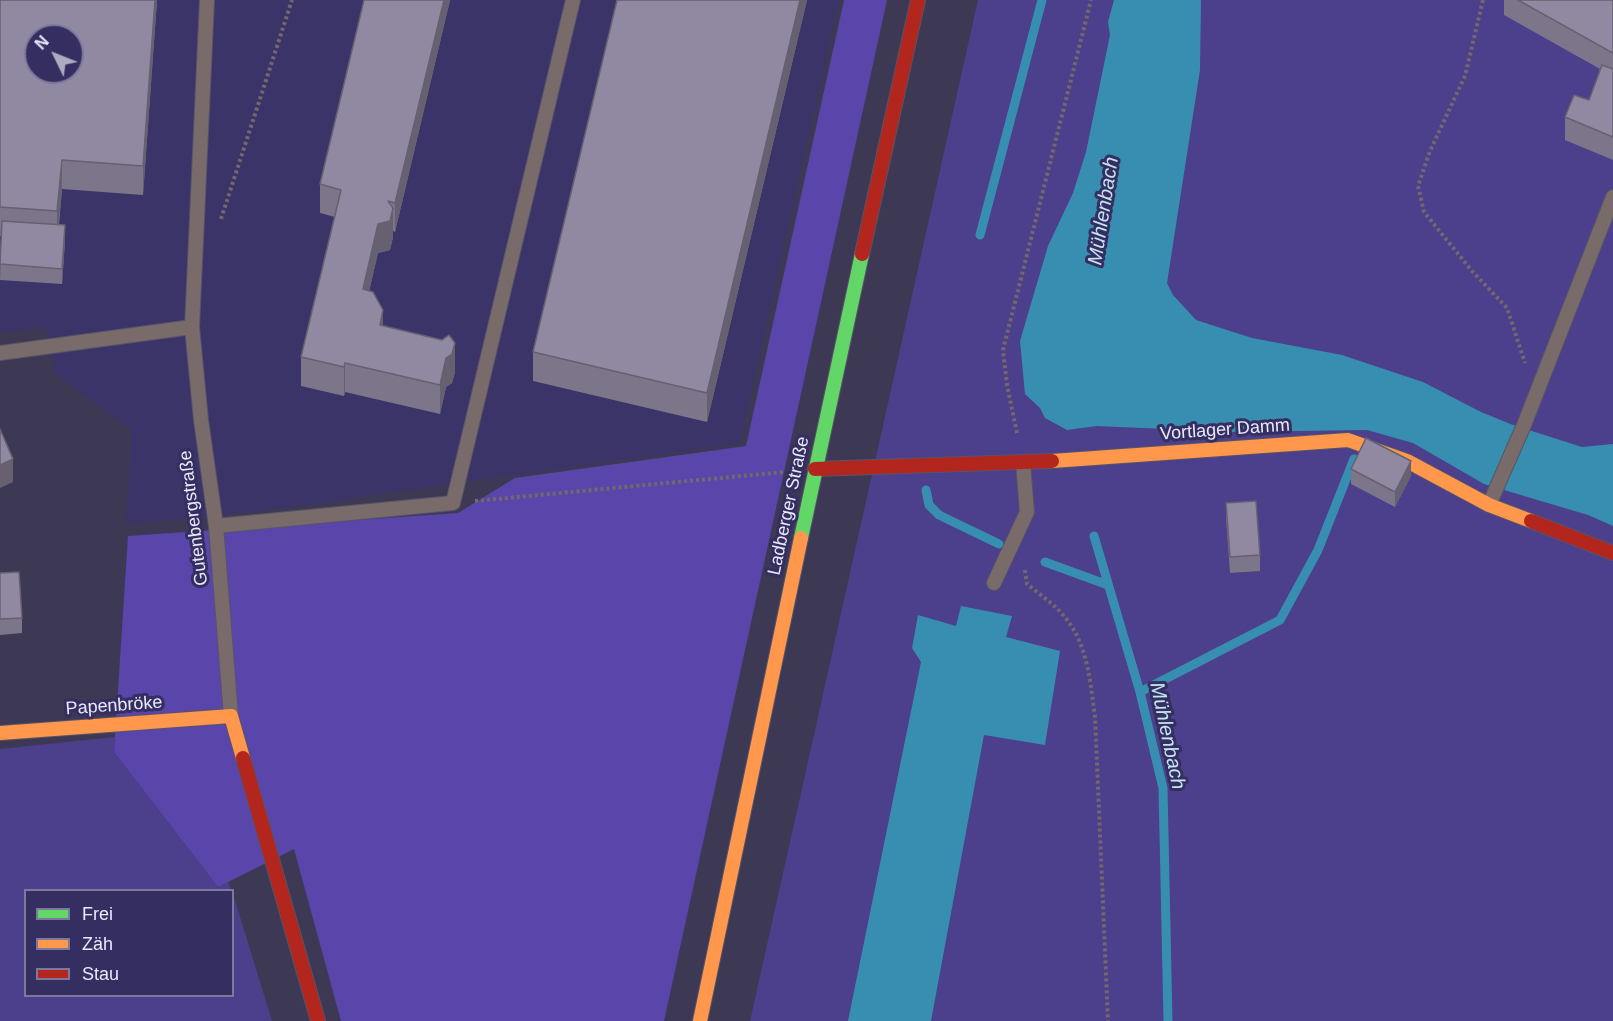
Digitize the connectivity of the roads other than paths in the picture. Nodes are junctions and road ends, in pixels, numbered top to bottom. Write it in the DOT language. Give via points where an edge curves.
graph roads {
  1 [pos="207,0"];
  2 [pos="573,0"];
  3 [pos="918,0"];
  4 [pos="1613,197"];
  5 [pos="192,327"];
  6 [pos="0,353"];
  7 [pos="1023,463"];
  8 [pos="815,470"];
  9 [pos="1489,506"];
  10 [pos="216,526"];
  11 [pos="1613,553"];
  12 [pos="994,583"];
  13 [pos="231,716"];
  14 [pos="0,733"];
  15 [pos="318,1021"];
  16 [pos="700,1021"];
  1 -- 5 [label="lane, Gutenbergstraße"];
  2 -- 10 [label="lane" via="453,503"];
  3 -- 8 [label="street, Ladberger Straße"];
  4 -- 9 [label="lane"];
  5 -- 6 [label="lane"];
  5 -- 10 [label="lane, Gutenbergstraße"];
  7 -- 8 [label="street, Vortlager Damm"];
  7 -- 9 [label="street, Vortlager Damm" via="1348,440 1407,462"];
  7 -- 12 [label="lane" via="1027,512"];
  8 -- 16 [label="street, Ladberger Straße"];
  9 -- 11 [label="street, Vortlager Damm"];
  10 -- 13 [label="lane, Gutenbergstraße"];
  13 -- 14 [label="street, Papenbröke"];
  13 -- 15 [label="street, Gutenbergstraße"];
}
